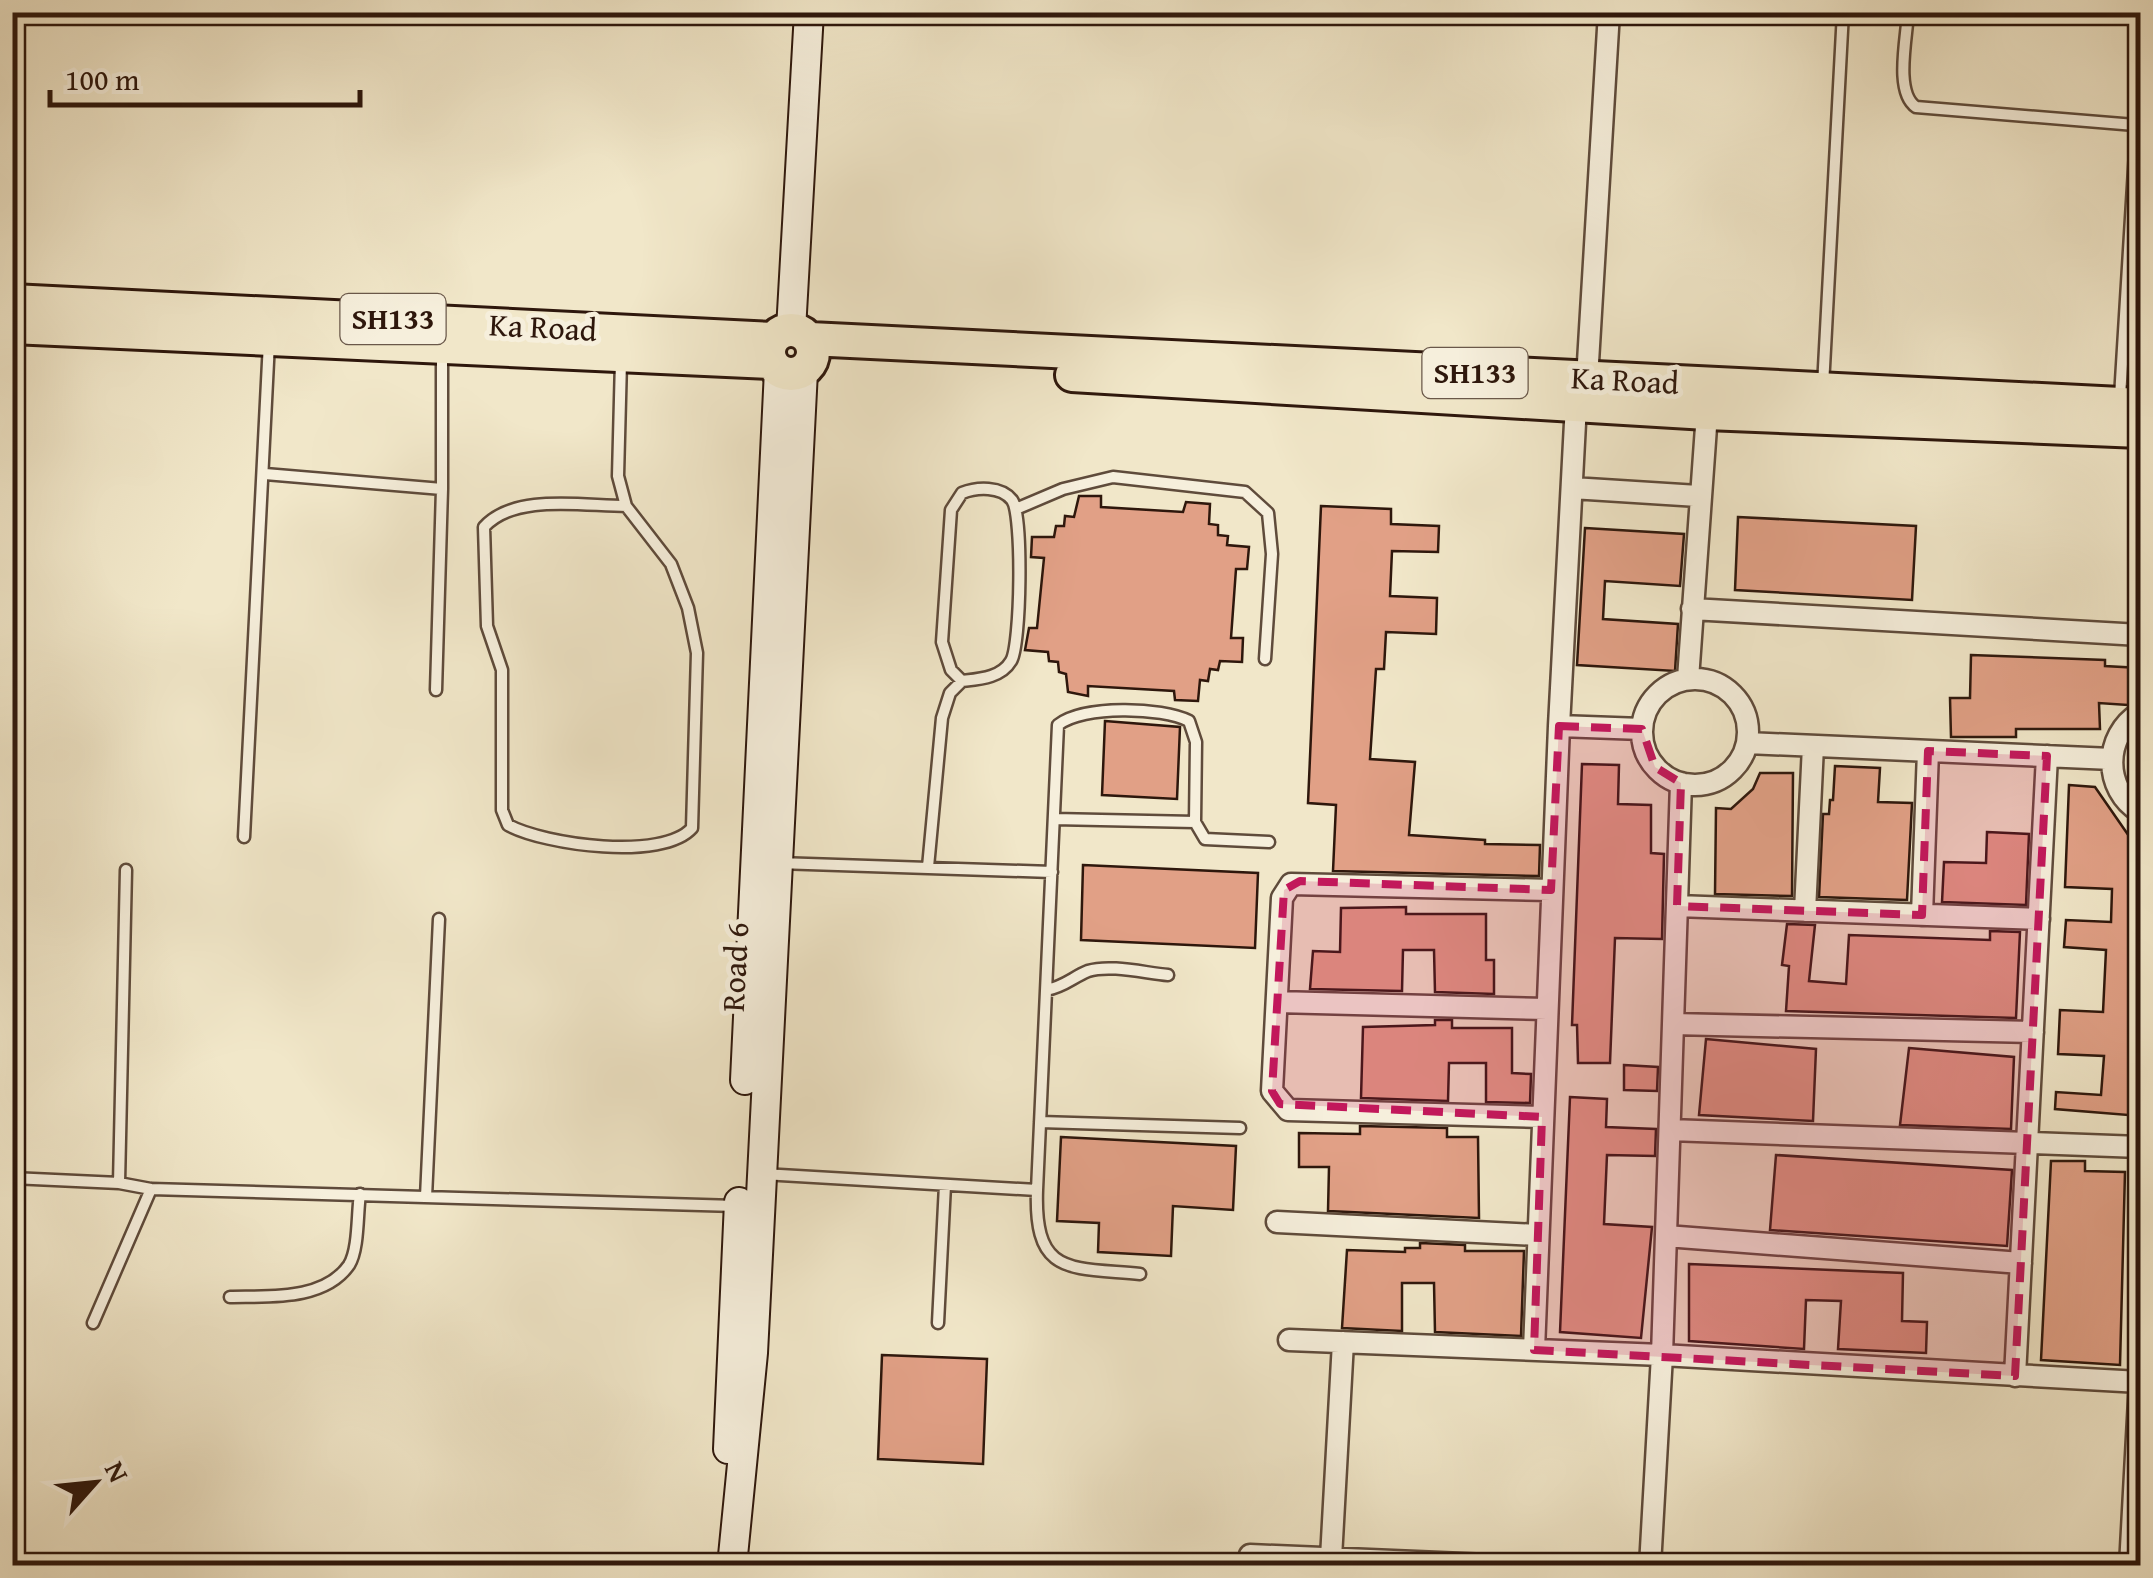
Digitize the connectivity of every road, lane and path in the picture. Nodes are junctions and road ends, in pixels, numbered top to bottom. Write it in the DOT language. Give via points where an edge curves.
graph roads {
  1 [pos="809,12"];
  2 [pos="1608,12"];
  3 [pos="1843,12"];
  4 [pos="1908,12"];
  5 [pos="2140,71"];
  6 [pos="2135,125"];
  7 [pos="12,300"];
  8 [pos="12,327"];
  9 [pos="269,336"];
  10 [pos="442,345"];
  11 [pos="791,353"];
  12 [pos="622,354"];
  13 [pos="1823,389"];
  14 [pos="1581,391"];
  15 [pos="2130,404"];
  16 [pos="1707,413"];
  17 [pos="2140,431"];
  18 [pos="265,474"];
  19 [pos="1572,488"];
  20 [pos="442,490"];
  21 [pos="1698,496"];
  22 [pos="626,506"];
  23 [pos="1016,509"];
  24 [pos="1692,609"];
  25 [pos="2140,635"];
  26 [pos="1266,659"];
  27 [pos="1688,679"];
  28 [pos="962,682"];
  29 [pos="436,690"];
  30 [pos="2140,713"];
  31 [pos="1560,726"];
  32 [pos="1642,729"];
  33 [pos="1746,742"];
  34 [pos="1813,746"];
  35 [pos="1928,751"];
  36 [pos="2048,756"];
  37 [pos="2112,759"];
  38 [pos="1681,783"];
  39 [pos="2140,812"];
  40 [pos="1054,818"];
  41 [pos="1195,822"];
  42 [pos="244,838"];
  43 [pos="1269,842"];
  44 [pos="766,862"];
  45 [pos="928,867"];
  46 [pos="126,870"];
  47 [pos="1052,872"];
  48 [pos="1551,890"];
  49 [pos="1677,906"];
  50 [pos="1805,910"];
  51 [pos="1922,914"];
  52 [pos="439,919"];
  53 [pos="2039,919"];
  54 [pos="1168,975"];
  55 [pos="1046,990"];
  56 [pos="1276,1002"];
  57 [pos="1547,1009"];
  58 [pos="1674,1024"];
  59 [pos="2033,1032"];
  60 [pos="1542,1117"];
  61 [pos="1040,1122"];
  62 [pos="1240,1128"];
  63 [pos="1670,1130"];
  64 [pos="2027,1145"];
  65 [pos="2140,1147"];
  66 [pos="759,1174"];
  67 [pos="12,1178"];
  68 [pos="119,1183"];
  69 [pos="945,1185"];
  70 [pos="151,1189"];
  71 [pos="1037,1190"];
  72 [pos="360,1194"];
  73 [pos="426,1197"];
  74 [pos="748,1206"];
  75 [pos="1277,1222"];
  76 [pos="1538,1235"];
  77 [pos="1666,1236"];
  78 [pos="2021,1263"];
  79 [pos="1140,1274"];
  80 [pos="230,1298"];
  81 [pos="94,1323"];
  82 [pos="938,1323"];
  83 [pos="1289,1340"];
  84 [pos="1344,1342"];
  85 [pos="1534,1350"];
  86 [pos="1662,1354"];
  87 [pos="2015,1376"];
  88 [pos="2140,1382"];
  89 [pos="1250,1554"];
  90 [pos="1331,1558"];
  91 [pos="731,1566"];
  92 [pos="1511,1566"];
  93 [pos="1650,1566"];
  94 [pos="2130,1566"];
  1 -- 11 [label="street, Road 6"];
  2 -- 14 [label="street"];
  3 -- 13 [label="lane"];
  4 -- 6 [label="lane" via="1904,89 1916,107"];
  5 -- 6 [label="lane"];
  6 -- 15 [label="lane"];
  7 -- 11 [label="main road, Ka Road / SH133"];
  8 -- 9 [label="main road, Ka Road / SH133"];
  9 -- 10 [label="main road, Ka Road / SH133"];
  9 -- 18 [label="lane"];
  10 -- 12 [label="main road, Ka Road / SH133"];
  10 -- 20 [label="lane"];
  11 -- 12 [label="main road, Ka Road / SH133"];
  11 -- 14 [label="main road, Ka Road / SH133"];
  11 -- 44 [label="street, Road 6"];
  12 -- 22 [label="lane" via="618,476"];
  13 -- 14 [label="main road, Ka Road / SH133"];
  13 -- 15 [label="main road, Ka Road / SH133"];
  14 -- 16 [label="main road, Ka Road / SH133"];
  14 -- 19 [label="street"];
  16 -- 17 [label="main road, Ka Road / SH133"];
  16 -- 21 [label="street"];
  18 -- 20 [label="lane"];
  18 -- 42 [label="lane"];
  19 -- 21 [label="street"];
  19 -- 31 [label="street"];
  20 -- 29 [label="lane"];
  21 -- 24 [label="street"];
  22 -- 22 [label="lane" via="671,564 688,608 697,653 692,828 663,845 547,841 508,825 502,810 502,670 487,626 484,527 516,507"];
  23 -- 26 [label="lane" via="1113,477 1245,492 1268,513"];
  23 -- 28 [label="lane" via="1015,648 1003,670"];
  23 -- 28 [label="lane" via="999,490 972,489 951,510 942,642 950,670"];
  24 -- 25 [label="street"];
  24 -- 27 [label="street"];
  27 -- 32 [label="street" via="1658,693"];
  27 -- 33 [label="street" via="1734,696 1747,726"];
  28 -- 45 [label="lane" via="950,693 942,718"];
  30 -- 37 [label="street" via="2123,728"];
  31 -- 32 [label="street"];
  31 -- 48 [label="street"];
  32 -- 38 [label="street" via="1655,767"];
  33 -- 34 [label="street"];
  33 -- 38 [label="street" via="1730,772 1698,785"];
  34 -- 35 [label="street"];
  34 -- 50 [label="street"];
  35 -- 36 [label="street"];
  35 -- 51 [label="street"];
  36 -- 37 [label="street"];
  36 -- 53 [label="street"];
  37 -- 39 [label="street" via="2122,794"];
  38 -- 49 [label="street"];
  40 -- 41 [label="lane"];
  40 -- 41 [label="lane" via="1058,725 1082,712 1172,712 1189,722 1196,742"];
  40 -- 47 [label="lane"];
  41 -- 43 [label="lane" via="1205,839"];
  44 -- 45 [label="lane"];
  44 -- 66 [label="street, Road 6"];
  44 -- 74 [label="street, Road 6"];
  45 -- 47 [label="lane"];
  46 -- 68 [label="lane"];
  47 -- 55 [label="lane"];
  48 -- 56 [label="street" via="1290,884 1282,898"];
  48 -- 57 [label="street"];
  49 -- 50 [label="street"];
  49 -- 58 [label="street"];
  50 -- 51 [label="street"];
  51 -- 53 [label="street"];
  52 -- 73 [label="lane"];
  53 -- 59 [label="street"];
  54 -- 55 [label="lane" via="1097,970"];
  55 -- 61 [label="lane"];
  56 -- 57 [label="street"];
  56 -- 60 [label="street" via="1272,1091 1288,1110"];
  57 -- 60 [label="street"];
  58 -- 59 [label="street"];
  58 -- 63 [label="street"];
  59 -- 64 [label="street"];
  60 -- 76 [label="street"];
  61 -- 62 [label="lane"];
  61 -- 71 [label="lane"];
  63 -- 64 [label="street"];
  63 -- 77 [label="street"];
  64 -- 65 [label="street"];
  64 -- 78 [label="street"];
  66 -- 69 [label="lane"];
  66 -- 74 [label="street, Road 6"];
  67 -- 68 [label="lane"];
  68 -- 70 [label="lane"];
  69 -- 71 [label="lane"];
  69 -- 82 [label="lane"];
  70 -- 72 [label="lane"];
  70 -- 81 [label="lane"];
  71 -- 79 [label="lane" via="1039,1242 1050,1256 1077,1268"];
  72 -- 73 [label="lane"];
  72 -- 80 [label="lane" via="350,1263 328,1284 294,1295"];
  73 -- 74 [label="lane"];
  74 -- 91 [label="street, Road 6" via="753,1353"];
  75 -- 76 [label="street"];
  76 -- 85 [label="street"];
  77 -- 78 [label="street"];
  77 -- 86 [label="street"];
  78 -- 87 [label="street"];
  83 -- 84 [label="street"];
  84 -- 85 [label="street"];
  84 -- 90 [label="street"];
  85 -- 86 [label="street"];
  86 -- 87 [label="street"];
  86 -- 93 [label="street"];
  87 -- 88 [label="street"];
  88 -- 94 [label="street"];
  89 -- 90 [label="street"];
  90 -- 92 [label="street"];
}
